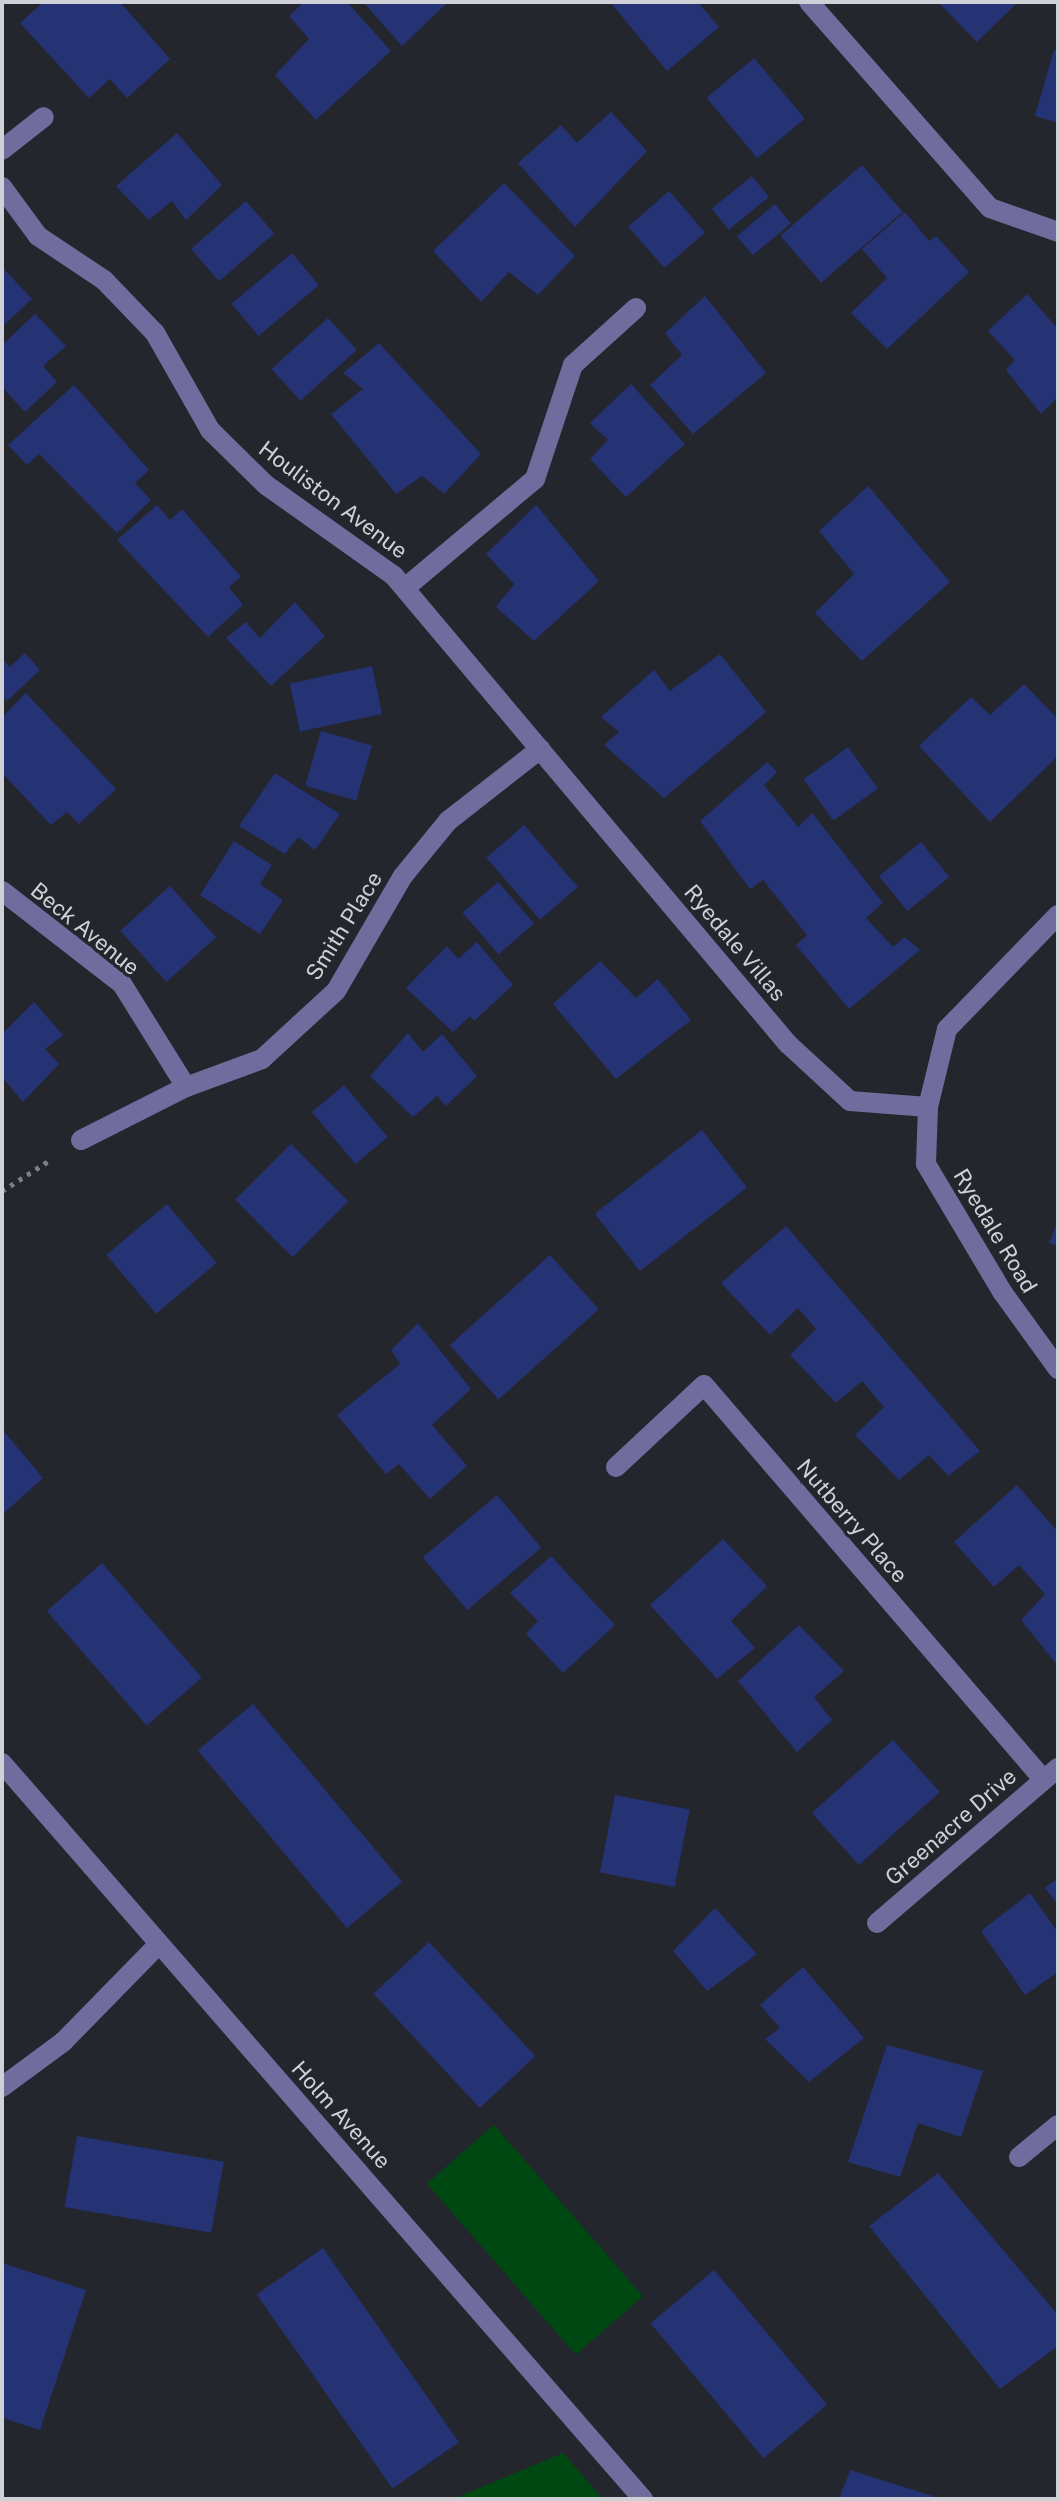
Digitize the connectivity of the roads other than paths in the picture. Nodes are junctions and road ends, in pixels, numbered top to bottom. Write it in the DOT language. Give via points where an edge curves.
graph roads {
  1 [pos="809,2"];
  2 [pos="44,117"];
  3 [pos="2,150"];
  4 [pos="2,187"];
  5 [pos="1058,232"];
  6 [pos="636,308"];
  7 [pos="405,588"];
  8 [pos="540,749"];
  9 [pos="2,891"];
  10 [pos="1058,915"];
  11 [pos="186,1087"];
  12 [pos="928,1107"];
  13 [pos="81,1140"];
  14 [pos="1058,1369"];
  15 [pos="616,1467"];
  16 [pos="2,1763"];
  17 [pos="1050,1773"];
  18 [pos="877,1923"];
  19 [pos="158,1945"];
  20 [pos="2,2087"];
  21 [pos="1058,2125"];
  22 [pos="1019,2157"];
  23 [pos="643,2499"];
  1 -- 5 [label="street" via="990,208"];
  2 -- 3 [label="street"];
  4 -- 7 [label="street, Houliston Avenue" via="38,236 104,280 155,333 210,430 266,485"];
  6 -- 7 [label="street" via="573,365 535,479"];
  7 -- 8 [label="street, Houliston Avenue"];
  8 -- 11 [label="street, Smith Place" via="448,821 403,876 336,991 262,1059"];
  8 -- 12 [label="street, Ryedale Villas" via="788,1044 850,1101"];
  9 -- 11 [label="street, Beck Avenue" via="122,984"];
  10 -- 12 [label="street, Ryedale Road" via="947,1029"];
  11 -- 13 [label="street, Smith Place"];
  12 -- 14 [label="street, Ryedale Road" via="926,1164 1003,1293"];
  15 -- 17 [label="street, Nutberry Place" via="704,1385"];
  16 -- 19 [label="street, Holm Avenue"];
  17 -- 18 [label="street, Greenacre Drive"];
  19 -- 20 [label="street" via="63,2042"];
  19 -- 23 [label="street, Holm Avenue"];
  21 -- 22 [label="street"];
}
